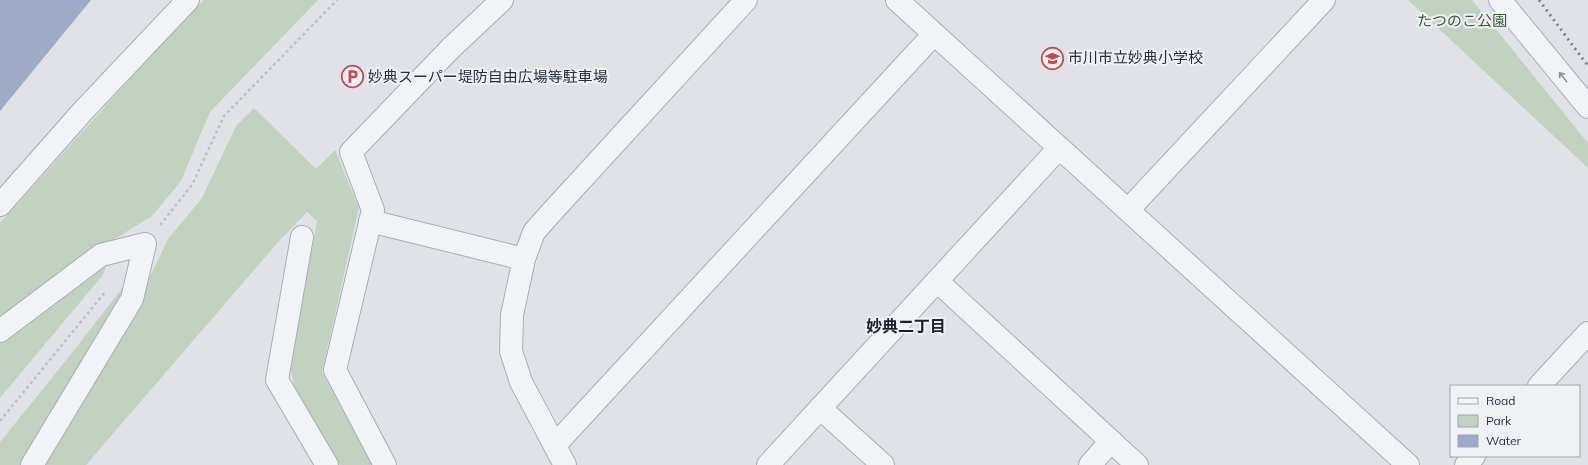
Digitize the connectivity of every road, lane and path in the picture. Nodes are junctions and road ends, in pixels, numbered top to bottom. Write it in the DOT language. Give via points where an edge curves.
graph roads {
  1 [pos="188,0"];
  2 [pos="337,0"];
  3 [pos="502,0"];
  4 [pos="746,0"];
  5 [pos="897,0"];
  6 [pos="1324,0"];
  7 [pos="1500,0"];
  8 [pos="934,34"];
  9 [pos="1588,107"];
  10 [pos="1059,148"];
  11 [pos="0,205"];
  12 [pos="1128,210"];
  13 [pos="370,222"];
  14 [pos="302,237"];
  15 [pos="146,244"];
  16 [pos="524,259"];
  17 [pos="937,281"];
  18 [pos="111,285"];
  19 [pos="0,331"];
  20 [pos="1588,333"];
  21 [pos="1540,385"];
  22 [pos="820,408"];
  23 [pos="0,421"];
  24 [pos="1111,441"];
  25 [pos="555,445"];
  26 [pos="1473,457"];
  27 [pos="32,465"];
  28 [pos="327,465"];
  29 [pos="385,465"];
  30 [pos="565,465"];
  31 [pos="768,465"];
  32 [pos="882,465"];
  33 [pos="1090,465"];
  34 [pos="1137,465"];
  35 [pos="1408,465"];
  36 [pos="1466,465"];
  1 -- 11 [label="street" via="83,111"];
  2 -- 15 [label="path" via="224,116 192,185"];
  3 -- 13 [label="street" via="451,48 351,152 372,210"];
  4 -- 16 [label="street" via="549,214 534,232"];
  5 -- 8 [label="street"];
  6 -- 12 [label="street"];
  9 -- 7 [label="street, one-way"];
  8 -- 10 [label="street"];
  8 -- 25 [label="street"];
  10 -- 12 [label="street"];
  10 -- 17 [label="street"];
  12 -- 35 [label="street"];
  13 -- 16 [label="street"];
  13 -- 29 [label="street" via="336,370"];
  14 -- 28 [label="street" via="277,380"];
  15 -- 19 [label="street" via="101,255"];
  15 -- 27 [label="street" via="132,299"];
  16 -- 25 [label="street" via="512,315 511,351 521,382"];
  17 -- 22 [label="street"];
  17 -- 24 [label="street"];
  18 -- 23 [label="path"];
  20 -- 21 [label="street"];
  22 -- 31 [label="street"];
  22 -- 32 [label="street"];
  24 -- 33 [label="street"];
  24 -- 34 [label="street"];
  25 -- 30 [label="street"];
  26 -- 36 [label="street"];
}
